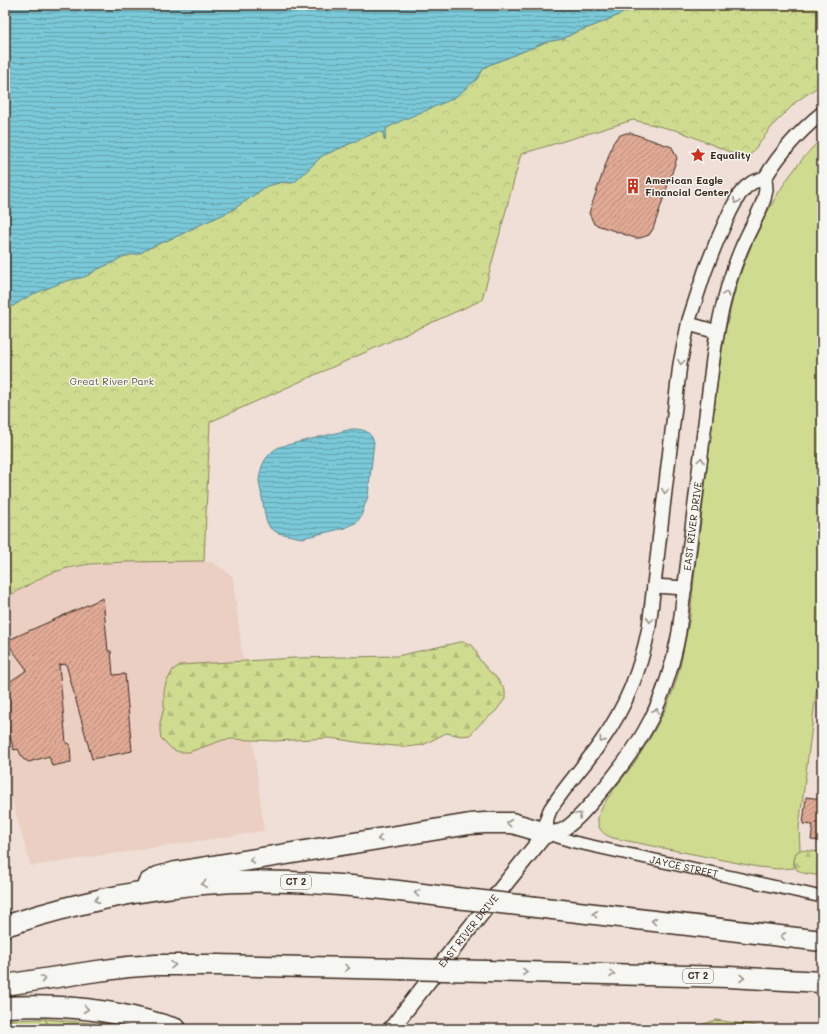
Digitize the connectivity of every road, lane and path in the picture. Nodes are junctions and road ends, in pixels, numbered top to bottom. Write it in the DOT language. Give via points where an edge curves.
graph roads {
  1 [pos="822,113"];
  2 [pos="765,178"];
  3 [pos="689,324"];
  4 [pos="717,332"];
  5 [pos="654,586"];
  6 [pos="685,588"];
  7 [pos="546,833"];
  8 [pos="135,892"];
  9 [pos="822,897"];
  10 [pos="5,926"];
  11 [pos="822,941"];
  12 [pos="822,982"];
  13 [pos="5,985"];
  14 [pos="5,1007"];
  15 [pos="176,1029"];
  16 [pos="392,1029"];
  1 -- 2 [label="street" via="794,140"];
  2 -- 3 [label="street, one-way" via="746,187 730,212 705,271"];
  4 -- 2 [label="street, EAST RIVER DRIVE, one-way" via="734,269 764,199"];
  3 -- 4 [label="street"];
  3 -- 5 [label="street, one-way" via="680,364"];
  6 -- 4 [label="street, EAST RIVER DRIVE, one-way"];
  5 -- 6 [label="street"];
  5 -- 7 [label="street, one-way" via="643,653 627,698 602,742 550,810"];
  7 -- 6 [label="street, EAST RIVER DRIVE, one-way" via="565,828 584,810 623,764 647,727 673,665"];
  7 -- 8 [label="highway, one-way" via="512,823 470,824 167,874 154,879"];
  7 -- 9 [label="street, JAYCE STREET" via="574,842"];
  7 -- 16 [label="main road, EAST RIVER DRIVE"];
  8 -- 10 [label="highway, CT 2, one-way" via="66,907"];
  11 -- 8 [label="highway, CT 2, one-way, bridge" via="355,886 255,881 205,883"];
  13 -- 12 [label="highway, CT 2, one-way, bridge" via="156,965 486,971"];
  14 -- 15 [label="highway, one-way" via="60,1007 97,1011"];
}
